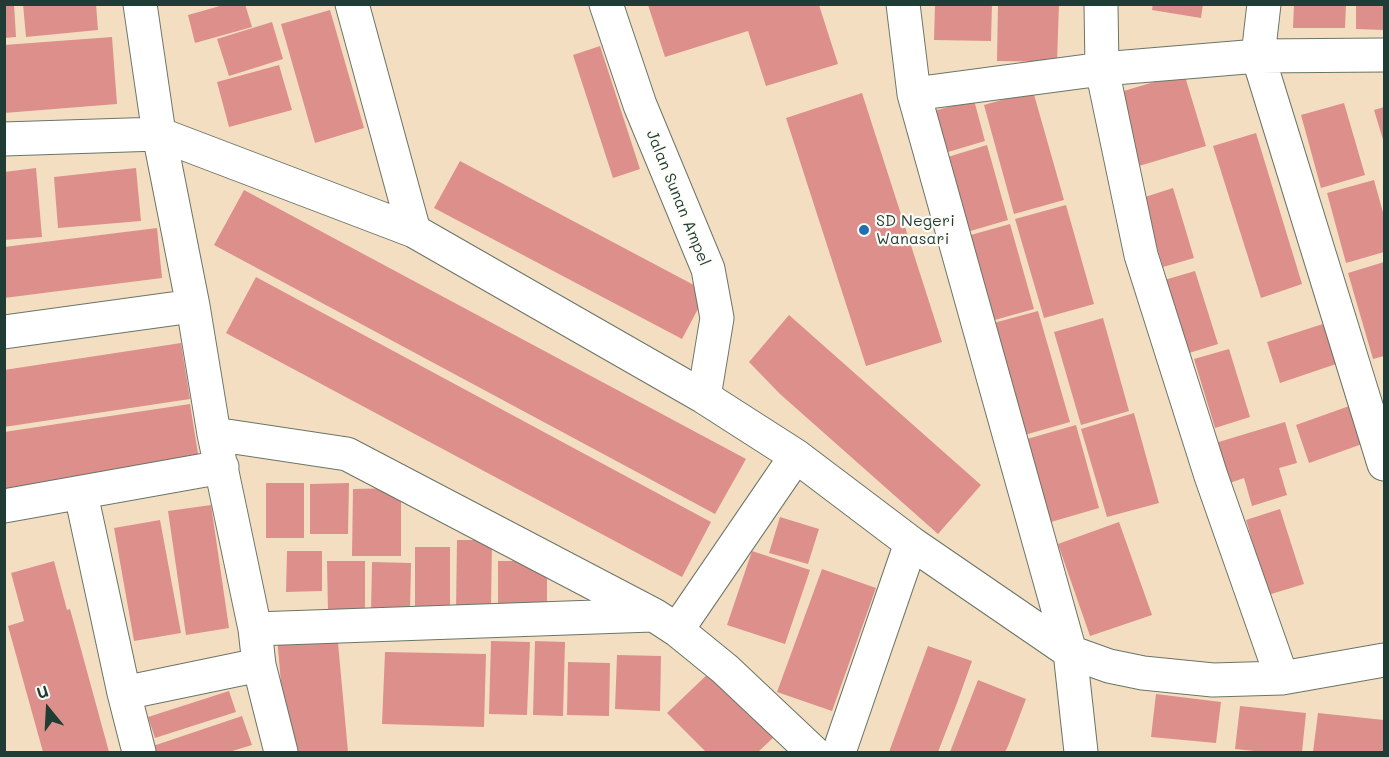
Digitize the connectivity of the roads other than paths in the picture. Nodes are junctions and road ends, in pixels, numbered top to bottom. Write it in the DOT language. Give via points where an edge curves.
graph roads {
  1 [pos="352,4"];
  2 [pos="606,4"];
  3 [pos="903,4"];
  4 [pos="1101,4"];
  5 [pos="1264,4"];
  6 [pos="146,5"];
  7 [pos="1384,55"];
  8 [pos="1258,56"];
  9 [pos="1102,69"];
  10 [pos="914,94"];
  11 [pos="159,134"];
  12 [pos="4,139"];
  13 [pos="414,231"];
  14 [pos="193,306"];
  15 [pos="4,332"];
  16 [pos="704,397"];
  17 [pos="214,434"];
  18 [pos="796,456"];
  19 [pos="1384,464"];
  20 [pos="222,466"];
  21 [pos="81,494"];
  22 [pos="4,506"];
  23 [pos="911,543"];
  24 [pos="665,623"];
  25 [pos="255,629"];
  26 [pos="1070,652"];
  27 [pos="1384,660"];
  28 [pos="259,665"];
  29 [pos="1282,678"];
  30 [pos="124,693"];
  31 [pos="1080,752"];
  32 [pos="140,753"];
  33 [pos="281,753"];
  34 [pos="813,753"];
  35 [pos="839,753"];
  1 -- 13 [label="street"];
  2 -- 16 [label="street, Jalan Sunan Ampel" via="640,105 708,269 717,318"];
  3 -- 10 [label="street"];
  4 -- 9 [label="street"];
  5 -- 8 [label="street"];
  6 -- 11 [label="street"];
  7 -- 8 [label="street"];
  8 -- 9 [label="street"];
  8 -- 19 [label="street"];
  9 -- 10 [label="street"];
  9 -- 29 [label="street" via="1141,255 1211,476"];
  10 -- 26 [label="street"];
  11 -- 12 [label="street"];
  11 -- 13 [label="street"];
  11 -- 14 [label="street"];
  13 -- 16 [label="street"];
  14 -- 15 [label="street"];
  14 -- 17 [label="street"];
  16 -- 18 [label="street"];
  17 -- 20 [label="street"];
  17 -- 24 [label="street" via="347,454"];
  18 -- 23 [label="street"];
  18 -- 24 [label="street"];
  20 -- 21 [label="street"];
  20 -- 25 [label="street"];
  21 -- 22 [label="street"];
  21 -- 30 [label="street"];
  23 -- 26 [label="street"];
  23 -- 35 [label="street"];
  24 -- 25 [label="street"];
  24 -- 34 [label="street" via="725,669"];
  25 -- 28 [label="street"];
  26 -- 29 [label="street" via="1143,673 1213,680"];
  26 -- 31 [label="street"];
  27 -- 29 [label="street"];
  28 -- 30 [label="street"];
  28 -- 33 [label="street"];
  30 -- 32 [label="street"];
}
